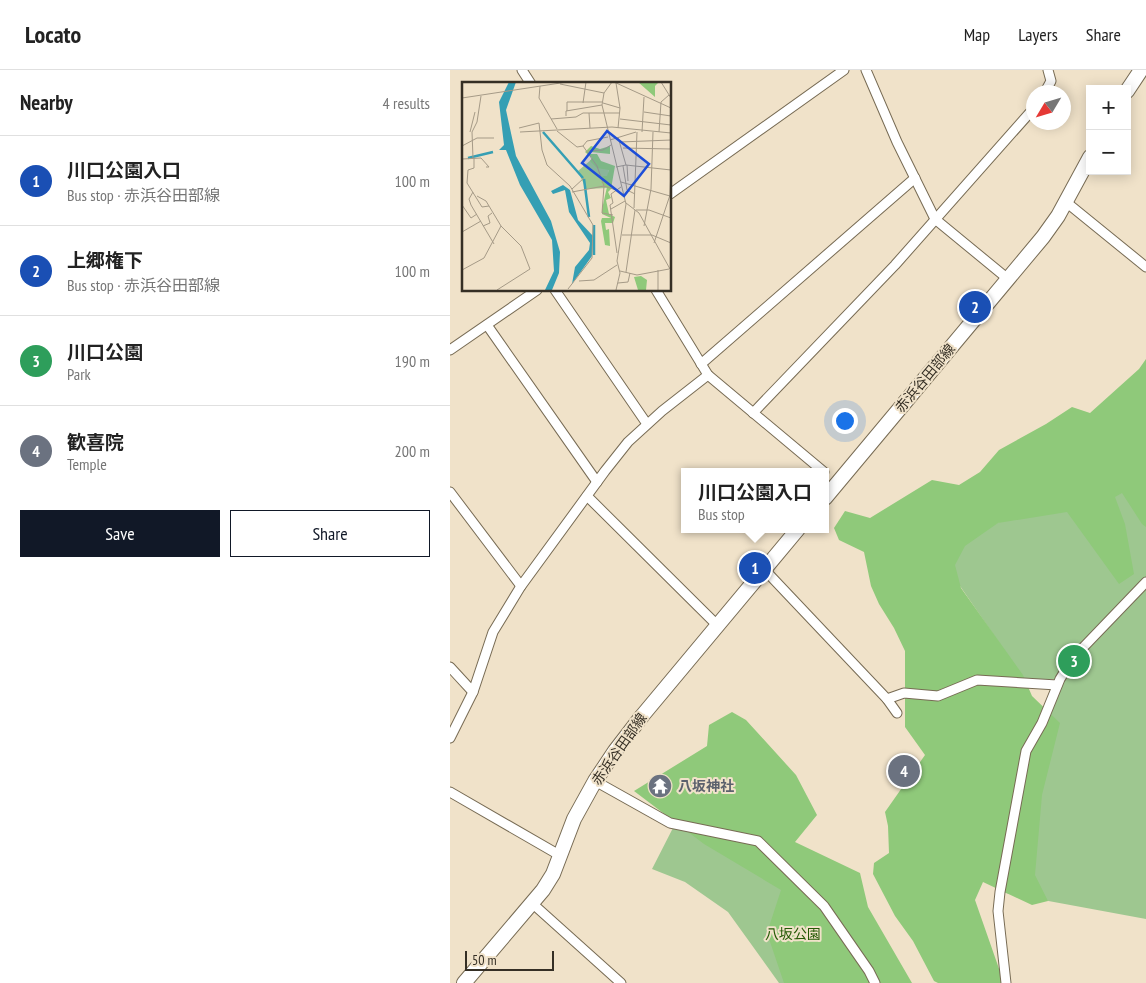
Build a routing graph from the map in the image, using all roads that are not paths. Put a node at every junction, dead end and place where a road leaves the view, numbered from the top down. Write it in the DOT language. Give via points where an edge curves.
graph roads {
  1 [pos="522,70"];
  2 [pos="844,70"];
  3 [pos="866,70"];
  4 [pos="1048,70"];
  5 [pos="1141,70"];
  6 [pos="529,82"];
  7 [pos="1048,85"];
  8 [pos="1131,85"];
  9 [pos="1026,117"];
  10 [pos="1086,164"];
  11 [pos="915,178"];
  12 [pos="671,193"];
  13 [pos="1066,202"];
  14 [pos="935,219"];
  15 [pos="1146,267"];
  16 [pos="1008,279"];
  17 [pos="535,291"];
  18 [pos="556,291"];
  19 [pos="657,291"];
  20 [pos="488,325"];
  21 [pos="450,350"];
  22 [pos="701,364"];
  23 [pos="708,375"];
  24 [pos="753,413"];
  25 [pos="647,424"];
  26 [pos="820,468"];
  27 [pos="829,475"];
  28 [pos="597,482"];
  29 [pos="838,483"];
  30 [pos="450,492"];
  31 [pos="829,493"];
  32 [pos="587,496"];
  33 [pos="795,533"];
  34 [pos="764,569"];
  35 [pos="1146,582"];
  36 [pos="522,586"];
  37 [pos="717,625"];
  38 [pos="450,667"];
  39 [pos="1057,686"];
  40 [pos="473,692"];
  41 [pos="888,699"];
  42 [pos="897,713"];
  43 [pos="450,738"];
  44 [pos="595,782"];
  45 [pos="450,792"];
  46 [pos="560,856"];
  47 [pos="533,904"];
  48 [pos="464,983"];
  49 [pos="621,983"];
  50 [pos="875,983"];
  51 [pos="1006,983"];
  1 -- 6 [label="street"];
  2 -- 12 [label="street"];
  3 -- 11 [label="street"];
  4 -- 7 [label="street" via="1051,81"];
  5 -- 8 [label="main road"];
  9 -- 14 [label="street"];
  10 -- 13 [label="main road, 赤浜谷田部線"];
  11 -- 14 [label="street"];
  11 -- 22 [label="street"];
  13 -- 15 [label="street"];
  13 -- 16 [label="main road, 赤浜谷田部線" via="1043,237"];
  14 -- 16 [label="street"];
  14 -- 24 [label="street"];
  16 -- 29 [label="main road, 赤浜谷田部線"];
  17 -- 20 [label="street"];
  18 -- 25 [label="street"];
  19 -- 22 [label="street"];
  20 -- 21 [label="street"];
  20 -- 28 [label="street"];
  22 -- 23 [label="street"];
  23 -- 24 [label="street"];
  23 -- 25 [label="street"];
  24 -- 26 [label="street"];
  25 -- 28 [label="street" via="628,442"];
  27 -- 29 [label="street"];
  28 -- 32 [label="street"];
  29 -- 31 [label="main road, 赤浜谷田部線"];
  30 -- 36 [label="street"];
  32 -- 36 [label="street"];
  32 -- 37 [label="street"];
  33 -- 34 [label="main road, 赤浜谷田部線"];
  34 -- 37 [label="main road, 赤浜谷田部線"];
  34 -- 41 [label="street"];
  35 -- 39 [label="street" via="1073,658"];
  36 -- 40 [label="street" via="493,632"];
  37 -- 44 [label="main road, 赤浜谷田部線" via="642,716"];
  38 -- 40 [label="street"];
  39 -- 41 [label="street" via="977,680 938,696 904,692"];
  39 -- 51 [label="street" via="1026,751 1000,892 998,911"];
  40 -- 43 [label="street"];
  41 -- 42 [label="street"];
  44 -- 46 [label="main road, 赤浜谷田部線" via="574,819"];
  44 -- 50 [label="street" via="670,823 758,841 824,906"];
  45 -- 46 [label="street"];
  46 -- 47 [label="main road, 赤浜谷田部線" via="553,874"];
  47 -- 48 [label="main road, 赤浜谷田部線"];
  47 -- 49 [label="street"];
}
